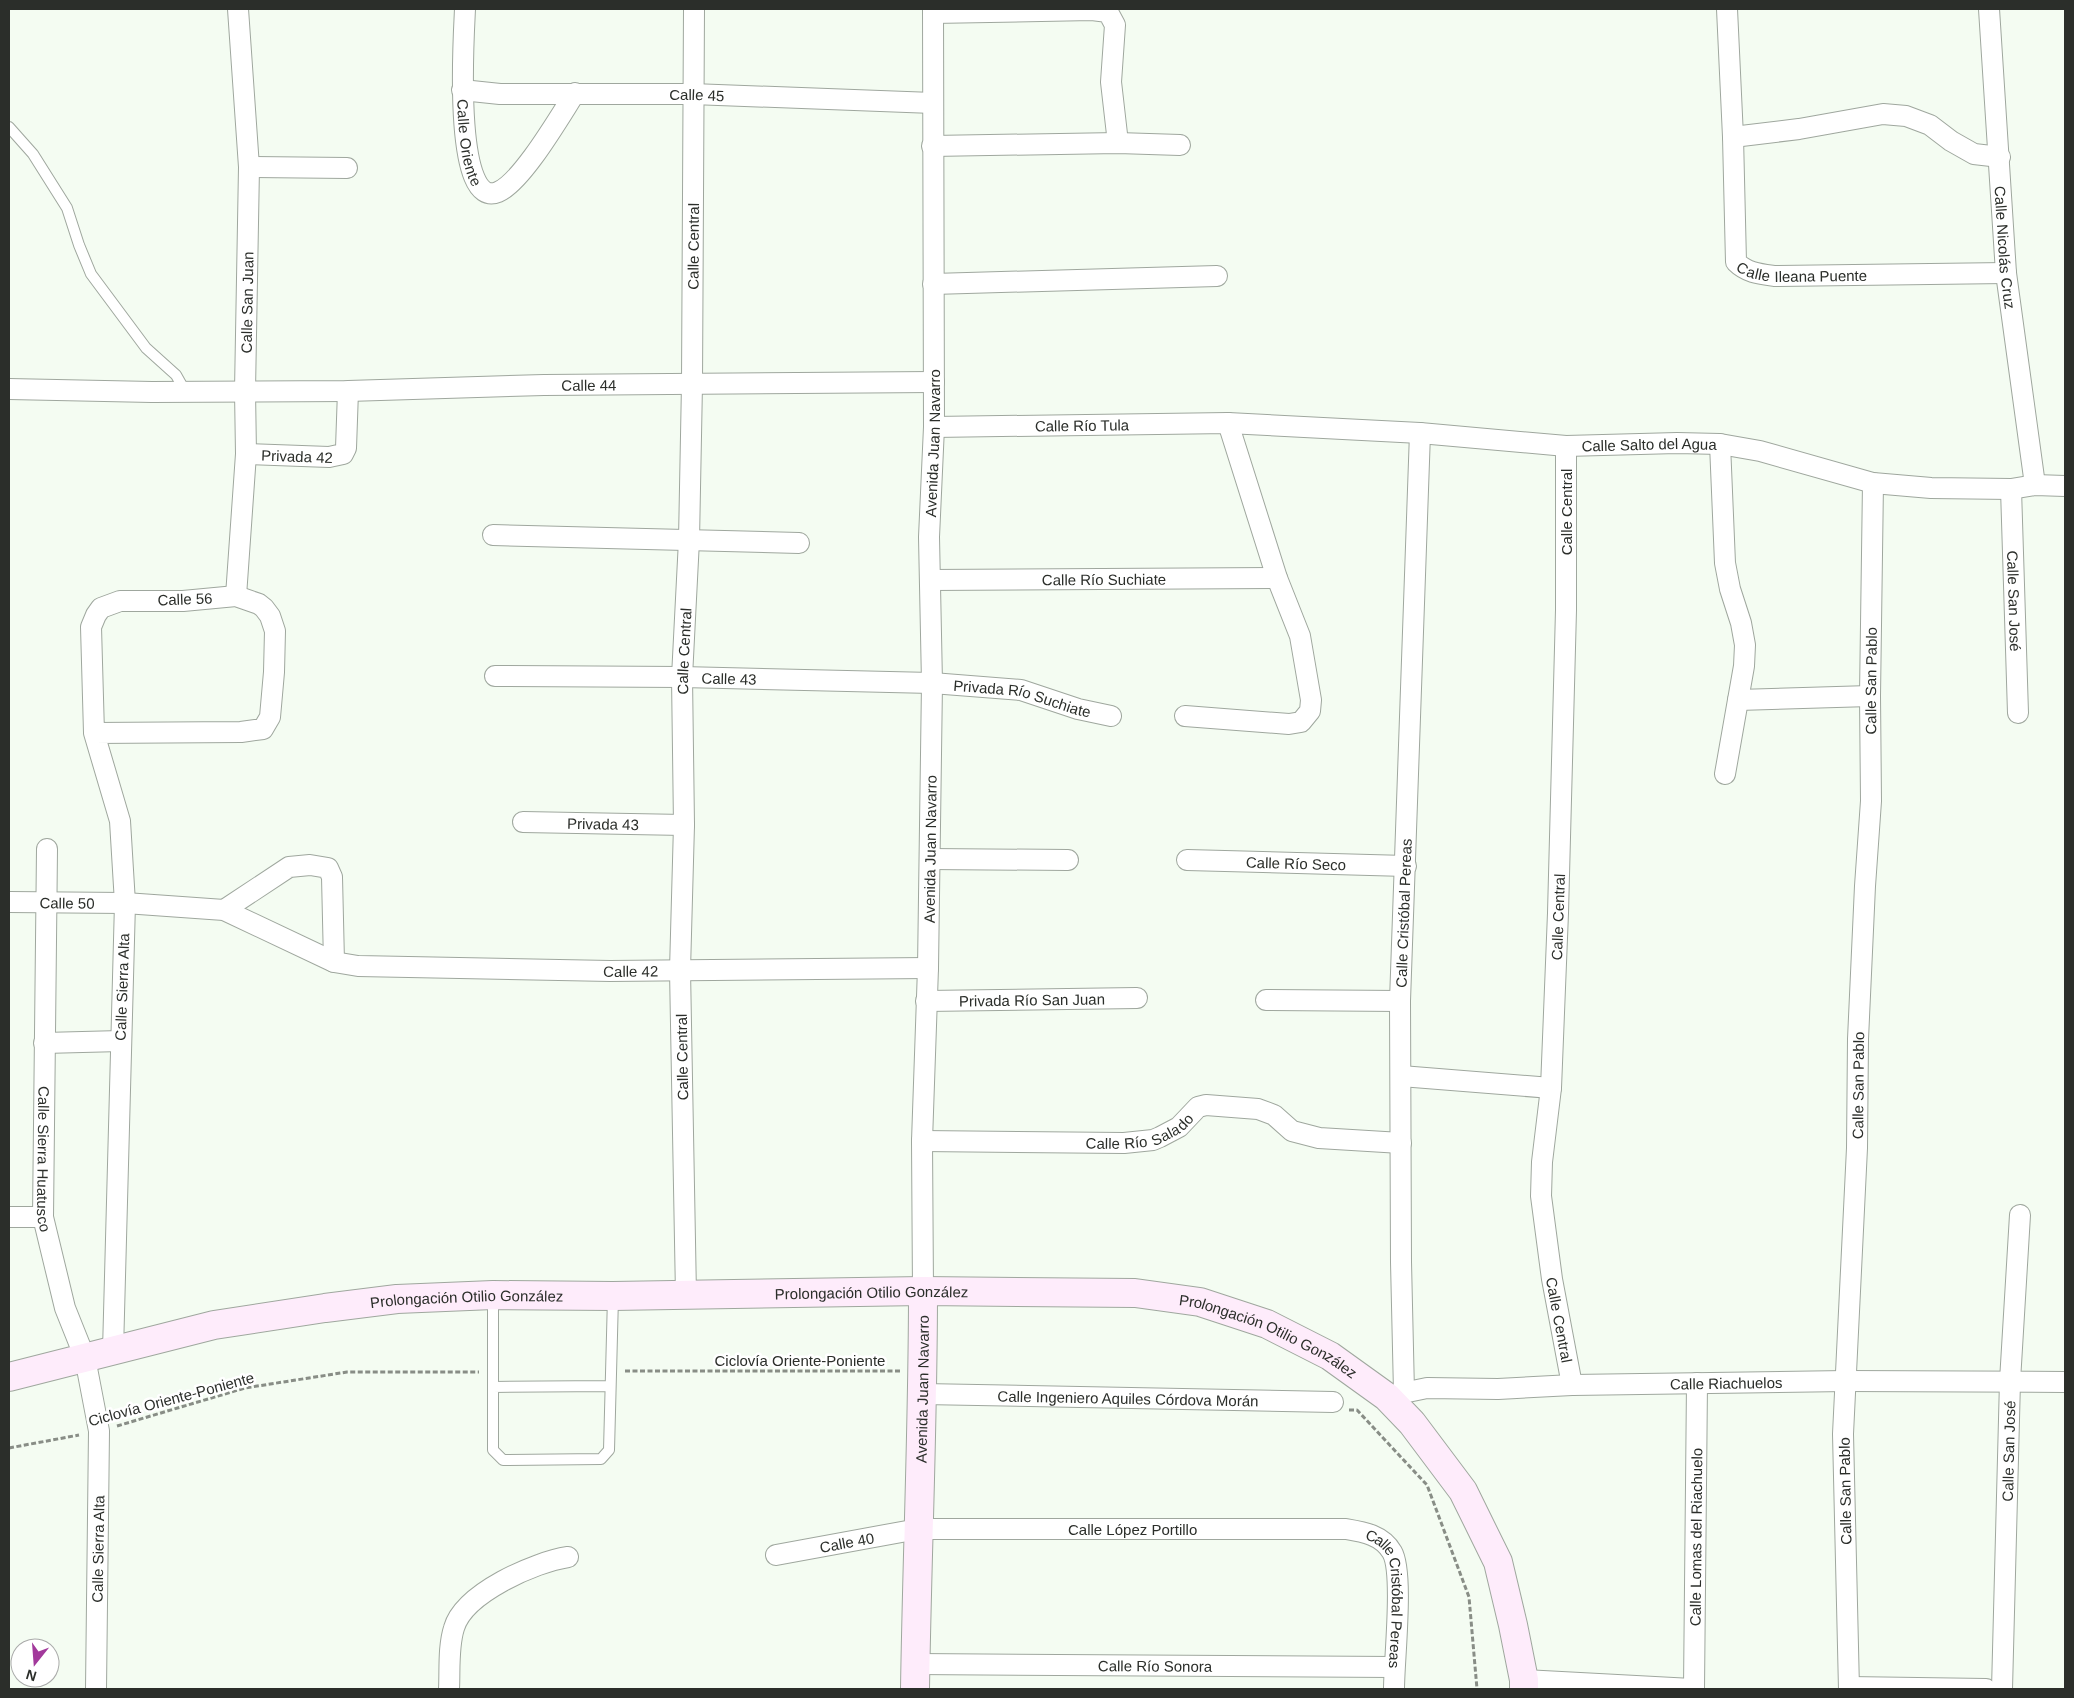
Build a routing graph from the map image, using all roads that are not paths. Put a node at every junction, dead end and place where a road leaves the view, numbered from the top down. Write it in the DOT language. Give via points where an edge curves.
graph roads {
  1 [pos="238,9"];
  2 [pos="465,9"];
  3 [pos="694,9"];
  4 [pos="1727,9"];
  5 [pos="1989,9"];
  6 [pos="933,11"];
  7 [pos="462,90"];
  8 [pos="575,93"];
  9 [pos="692,94"];
  10 [pos="933,103"];
  11 [pos="9,127"];
  12 [pos="1733,137"];
  13 [pos="1118,143"];
  14 [pos="1180,145"];
  15 [pos="932,146"];
  16 [pos="2000,157"];
  17 [pos="249,168"];
  18 [pos="347,168"];
  19 [pos="2006,273"];
  20 [pos="1217,276"];
  21 [pos="933,284"];
  22 [pos="934,382"];
  23 [pos="692,384"];
  24 [pos="9,389"];
  25 [pos="185,391"];
  26 [pos="245,391"];
  27 [pos="348,391"];
  28 [pos="1228,424"];
  29 [pos="934,427"];
  30 [pos="1420,434"];
  31 [pos="1720,444"];
  32 [pos="1566,446"];
  33 [pos="246,454"];
  34 [pos="1873,483"];
  35 [pos="2035,484"];
  36 [pos="2065,486"];
  37 [pos="2011,488"];
  38 [pos="493,535"];
  39 [pos="689,540"];
  40 [pos="799,543"];
  41 [pos="1277,578"];
  42 [pos="930,580"];
  43 [pos="236,596"];
  44 [pos="91,627"];
  45 [pos="495,676"];
  46 [pos="682,677"];
  47 [pos="932,683"];
  48 [pos="1870,696"];
  49 [pos="1738,700"];
  50 [pos="2018,714"];
  51 [pos="1111,716"];
  52 [pos="1185,716"];
  53 [pos="94,733"];
  54 [pos="1725,774"];
  55 [pos="523,822"];
  56 [pos="684,824"];
  57 [pos="47,849"];
  58 [pos="930,859"];
  59 [pos="1068,860"];
  60 [pos="1187,860"];
  61 [pos="1406,866"];
  62 [pos="9,902"];
  63 [pos="46,902"];
  64 [pos="125,903"];
  65 [pos="224,910"];
  66 [pos="334,962"];
  67 [pos="928,968"];
  68 [pos="680,970"];
  69 [pos="1137,998"];
  70 [pos="1266,1000"];
  71 [pos="1400,1000"];
  72 [pos="926,1001"];
  73 [pos="121,1041"];
  74 [pos="44,1043"];
  75 [pos="1401,1076"];
  76 [pos="1551,1088"];
  77 [pos="922,1142"];
  78 [pos="1401,1143"];
  79 [pos="2020,1215"];
  80 [pos="9,1217"];
  81 [pos="43,1217"];
  82 [pos="923,1290"];
  83 [pos="493,1295"];
  84 [pos="686,1295"];
  85 [pos="613,1296"];
  86 [pos="113,1351"];
  87 [pos="85,1358"];
  88 [pos="9,1377"];
  89 [pos="1846,1381"];
  90 [pos="2010,1381"];
  91 [pos="2065,1382"];
  92 [pos="1697,1383"];
  93 [pos="1572,1385"];
  94 [pos="493,1386"];
  95 [pos="610,1386"];
  96 [pos="923,1394"];
  97 [pos="1396,1395"];
  98 [pos="1340,1406"];
  99 [pos="95,1408"];
  100 [pos="918,1529"];
  101 [pos="1346,1529"];
  102 [pos="776,1554"];
  103 [pos="568,1557"];
  104 [pos="1394,1667"];
  105 [pos="916,1676"];
  106 [pos="1524,1684"];
  107 [pos="1849,1688"];
  108 [pos="96,1689"];
  109 [pos="449,1689"];
  110 [pos="1394,1689"];
  111 [pos="1693,1689"];
  112 [pos="1986,1689"];
  113 [pos="2002,1689"];
  1 -- 17 [label="street, Calle San Juan"];
  2 -- 7 [label="street, Calle Oriente"];
  3 -- 9 [label="street, Calle Central"];
  4 -- 12 [label="street, Calle Ileana Puente"];
  5 -- 16 [label="street, Calle Nicolás Cruz"];
  6 -- 10 [label="street, Avenida Juan Navarro"];
  6 -- 13 [label="street" via="1108,12 1115,26 1111,82"];
  7 -- 8 [label="street, Calle 45" via="500,94"];
  7 -- 8 [label="street, Calle Oriente" via="465,133 473,173 479,187 491,193 499,191 519,174 550,134"];
  8 -- 9 [label="street, Calle 45"];
  9 -- 10 [label="street, Calle 45"];
  9 -- 23 [label="street, Calle Central"];
  10 -- 15 [label="street, Avenida Juan Navarro"];
  11 -- 25 [label="lane" via="33,154 67,208 91,274 146,348 176,375"];
  12 -- 16 [label="street" via="1883,114 1906,116 1930,125 1974,154"];
  12 -- 19 [label="street, Calle Ileana Puente" via="1736,262 1746,270 1794,276"];
  13 -- 14 [label="street"];
  13 -- 15 [label="street"];
  15 -- 21 [label="street, Avenida Juan Navarro"];
  16 -- 19 [label="street, Calle Nicolás Cruz"];
  17 -- 18 [label="street"];
  17 -- 26 [label="street, Calle San Juan"];
  19 -- 35 [label="street, Calle Nicolás Cruz"];
  20 -- 21 [label="street"];
  21 -- 22 [label="street, Avenida Juan Navarro"];
  22 -- 23 [label="street, Calle 44"];
  22 -- 29 [label="street, Avenida Juan Navarro"];
  23 -- 27 [label="street, Calle 44"];
  23 -- 39 [label="street, Calle Central"];
  24 -- 25 [label="street, Calle 44"];
  25 -- 26 [label="street, Calle 44"];
  26 -- 27 [label="street, Calle 44"];
  26 -- 33 [label="street, Calle San Juan"];
  27 -- 33 [label="street, Privada 42" via="346,448 343,454"];
  28 -- 29 [label="street, Calle Río Tula"];
  28 -- 30 [label="street, Calle Salto del Agua"];
  28 -- 41 [label="street"];
  29 -- 42 [label="street, Avenida Juan Navarro"];
  30 -- 32 [label="street, Calle Salto del Agua"];
  30 -- 61 [label="street, Calle Cristóbal Pereas"];
  31 -- 32 [label="street, Calle Salto del Agua"];
  31 -- 34 [label="street, Calle Salto del Agua" via="1760,451"];
  31 -- 49 [label="street" via="1725,563 1745,645"];
  32 -- 76 [label="street, Calle Central" via="1566,610"];
  33 -- 43 [label="street, Calle San Juan"];
  34 -- 37 [label="street, Calle Salto del Agua" via="1931,488"];
  34 -- 48 [label="street, Calle San Pablo"];
  35 -- 36 [label="street, Calle Salto del Agua"];
  35 -- 37 [label="street, Calle Salto del Agua"];
  37 -- 50 [label="street, Calle San José"];
  38 -- 39 [label="street"];
  39 -- 40 [label="street"];
  39 -- 46 [label="street, Calle Central"];
  41 -- 42 [label="street, Calle Río Suchiate"];
  41 -- 52 [label="street" via="1300,636 1311,700 1307,716 1301,722 1289,724"];
  42 -- 47 [label="street, Avenida Juan Navarro"];
  43 -- 44 [label="street, Calle 56" via="184,601 120,601 102,608"];
  43 -- 53 [label="street, Calle 56" via="264,608 274,631 270,717 263,729"];
  44 -- 53 [label="street, Calle Sierra Alta"];
  45 -- 46 [label="street, Calle 43"];
  46 -- 47 [label="street, Calle 43"];
  46 -- 56 [label="street, Calle Central"];
  47 -- 51 [label="street, Privada Río Suchiate" via="1021,690"];
  47 -- 58 [label="street, Avenida Juan Navarro"];
  48 -- 49 [label="street"];
  48 -- 89 [label="street, Calle San Pablo" via="1871,801 1864,896"];
  49 -- 54 [label="street"];
  53 -- 64 [label="street, Calle Sierra Alta" via="120,821"];
  55 -- 56 [label="street, Privada 43"];
  56 -- 68 [label="street, Calle Central"];
  57 -- 63 [label="street, Calle Sierra Huatusco"];
  58 -- 59 [label="street"];
  58 -- 67 [label="street, Avenida Juan Navarro"];
  60 -- 61 [label="street, Calle Río Seco"];
  61 -- 71 [label="street, Calle Cristóbal Pereas"];
  62 -- 63 [label="street, Calle 50"];
  63 -- 64 [label="street, Calle 50"];
  63 -- 74 [label="street, Calle Sierra Huatusco"];
  64 -- 65 [label="street, Calle 50"];
  64 -- 73 [label="street, Calle Sierra Alta"];
  65 -- 66 [label="street, Calle 42"];
  65 -- 66 [label="street" via="289,868 328,868 332,877"];
  66 -- 68 [label="street, Calle 42" via="384,967"];
  67 -- 68 [label="street, Calle 42"];
  67 -- 72 [label="street, Avenida Juan Navarro"];
  68 -- 84 [label="street, Calle Central"];
  69 -- 72 [label="street, Privada Río San Juan"];
  70 -- 71 [label="street"];
  71 -- 75 [label="street, Calle Cristóbal Pereas"];
  72 -- 77 [label="street, Avenida Juan Navarro"];
  73 -- 74 [label="street"];
  73 -- 86 [label="street, Calle Sierra Alta"];
  74 -- 81 [label="street, Calle Sierra Huatusco"];
  75 -- 76 [label="street"];
  75 -- 78 [label="street, Calle Cristóbal Pereas"];
  76 -- 93 [label="street, Calle Central" via="1542,1162 1542,1196 1552,1280"];
  77 -- 78 [label="street, Calle Río Salado" via="1124,1143 1153,1140 1179,1127 1198,1107 1206,1105 1258,1109 1274,1115 1292,1131 1319,1138"];
  77 -- 82 [label="street, Avenida Juan Navarro"];
  78 -- 97 [label="street, Calle Cristóbal Pereas"];
  79 -- 90 [label="street, Calle San José"];
  80 -- 81 [label="street"];
  81 -- 87 [label="street, Calle Sierra Huatusco" via="65,1308"];
  82 -- 84 [label="main road, Prolongación Otilio González"];
  82 -- 96 [label="main road, Avenida Juan Navarro"];
  82 -- 97 [label="main road, Prolongación Otilio González" via="1135,1293 1200,1302 1267,1324"];
  83 -- 85 [label="main road, Prolongación Otilio González"];
  83 -- 86 [label="main road, Prolongación Otilio González" via="397,1299 326,1308 214,1325"];
  83 -- 94 [label="lane"];
  84 -- 85 [label="main road, Prolongación Otilio González"];
  85 -- 95 [label="lane"];
  86 -- 87 [label="main road, Prolongación Otilio González"];
  87 -- 88 [label="main road, Prolongación Otilio González"];
  87 -- 99 [label="street, Calle Sierra Huatusco"];
  89 -- 90 [label="street, Calle Riachuelos"];
  89 -- 92 [label="street, Calle Riachuelos"];
  89 -- 107 [label="street, Calle San Pablo" via="1843,1434"];
  90 -- 91 [label="street, Calle Riachuelos"];
  90 -- 113 [label="street, Calle San José"];
  92 -- 93 [label="street, Calle Riachuelos"];
  92 -- 111 [label="street, Calle Lomas del Riachuelo"];
  93 -- 97 [label="street, Calle Riachuelos" via="1427,1388"];
  94 -- 95 [label="lane"];
  94 -- 95 [label="lane" via="493,1450 503,1460 522,1460 601,1459 609,1450"];
  96 -- 98 [label="street, Calle Ingeniero Aquiles Córdova Morán"];
  96 -- 100 [label="main road, Avenida Juan Navarro"];
  97 -- 106 [label="main road, Prolongación Otilio González" via="1412,1423 1463,1491 1483,1528 1498,1562"];
  99 -- 108 [label="street, Calle Sierra Alta" via="99,1431"];
  100 -- 101 [label="street, Calle López Portillo"];
  100 -- 102 [label="street, Calle 40"];
  100 -- 105 [label="main road, Avenida Juan Navarro"];
  101 -- 104 [label="street, Calle Cristóbal Pereas" via="1380,1539 1395,1558"];
  103 -- 109 [label="street" via="548,1560 522,1570 463,1611 452,1638"];
  104 -- 105 [label="street, Calle Río Sonora"];
  104 -- 110 [label="street, Calle Cristóbal Pereas"];
  106 -- 111 [label="street"];
  107 -- 112 [label="street"];
}
